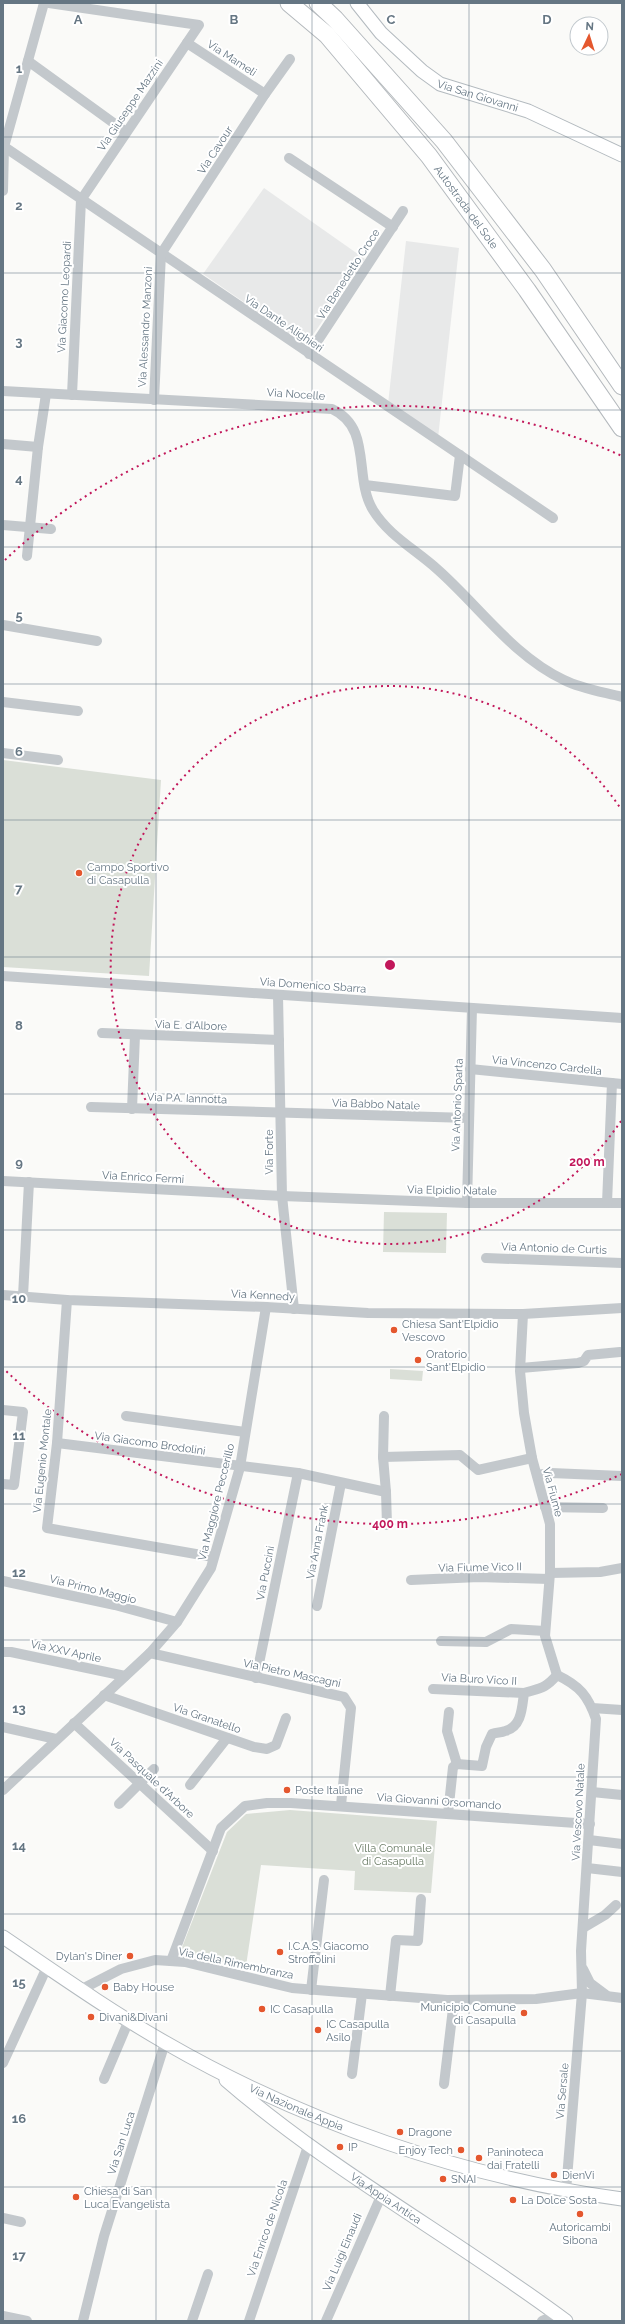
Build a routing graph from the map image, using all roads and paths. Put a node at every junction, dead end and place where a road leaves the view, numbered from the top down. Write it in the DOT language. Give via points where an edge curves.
graph roads {
  1 [pos="44,3"];
  2 [pos="49,3"];
  3 [pos="289,3"];
  4 [pos="318,3"];
  5 [pos="358,3"];
  6 [pos="186,43"];
  7 [pos="290,59"];
  8 [pos="28,61"];
  9 [pos="265,94"];
  10 [pos="126,132"];
  11 [pos="4,146"];
  12 [pos="622,155"];
  13 [pos="289,158"];
  14 [pos="3,191"];
  15 [pos="81,200"];
  16 [pos="404,211"];
  17 [pos="392,227"];
  18 [pos="161,254"];
  19 [pos="309,354"];
  20 [pos="622,386"];
  21 [pos="3,391"];
  22 [pos="46,394"];
  23 [pos="72,395"];
  24 [pos="154,400"];
  25 [pos="622,428"];
  26 [pos="3,444"];
  27 [pos="38,447"];
  28 [pos="460,455"];
  29 [pos="364,485"];
  30 [pos="553,518"];
  31 [pos="3,525"];
  32 [pos="29,527"];
  33 [pos="51,529"];
  34 [pos="27,556"];
  35 [pos="3,625"];
  36 [pos="97,641"];
  37 [pos="622,697"];
  38 [pos="3,702"];
  39 [pos="78,711"];
  40 [pos="3,753"];
  41 [pos="58,760"];
  42 [pos="3,976"];
  43 [pos="278,995"];
  44 [pos="472,1008"];
  45 [pos="622,1018"];
  46 [pos="102,1033"];
  47 [pos="135,1035"];
  48 [pos="279,1040"];
  49 [pos="470,1069"];
  50 [pos="617,1084"];
  51 [pos="91,1108"];
  52 [pos="132,1109"];
  53 [pos="281,1113"];
  54 [pos="469,1118"];
  55 [pos="3,1181"];
  56 [pos="29,1182"];
  57 [pos="282,1196"];
  58 [pos="467,1203"];
  59 [pos="607,1203"];
  60 [pos="622,1203"];
  61 [pos="486,1258"];
  62 [pos="622,1263"];
  63 [pos="3,1295"];
  64 [pos="22,1296"];
  65 [pos="67,1300"];
  66 [pos="266,1307"];
  67 [pos="622,1308"];
  68 [pos="294,1309"];
  69 [pos="523,1314"];
  70 [pos="620,1352"];
  71 [pos="521,1368"];
  72 [pos="3,1410"];
  73 [pos="126,1416"];
  74 [pos="384,1416"];
  75 [pos="245,1432"];
  76 [pos="57,1442"];
  77 [pos="383,1457"];
  78 [pos="532,1458"];
  79 [pos="240,1467"];
  80 [pos="298,1473"];
  81 [pos="537,1476"];
  82 [pos="622,1476"];
  83 [pos="340,1483"];
  84 [pos="3,1484"];
  85 [pos="386,1492"];
  86 [pos="545,1508"];
  87 [pos="603,1508"];
  88 [pos="387,1525"];
  89 [pos="213,1557"];
  90 [pos="622,1568"];
  91 [pos="550,1576"];
  92 [pos="411,1580"];
  93 [pos="3,1581"];
  94 [pos="317,1606"];
  95 [pos="177,1622"];
  96 [pos="546,1631"];
  97 [pos="441,1642"];
  98 [pos="3,1652"];
  99 [pos="150,1653"];
  100 [pos="557,1675"];
  101 [pos="125,1676"];
  102 [pos="256,1678"];
  103 [pos="433,1689"];
  104 [pos="524,1693"];
  105 [pos="104,1695"];
  106 [pos="592,1708"];
  107 [pos="622,1710"];
  108 [pos="448,1712"];
  109 [pos="286,1718"];
  110 [pos="74,1723"];
  111 [pos="3,1727"];
  112 [pos="227,1738"];
  113 [pos="56,1739"];
  114 [pos="457,1764"];
  115 [pos="154,1769"];
  116 [pos="140,1782"];
  117 [pos="190,1785"];
  118 [pos="3,1790"];
  119 [pos="592,1792"];
  120 [pos="622,1795"];
  121 [pos="119,1804"];
  122 [pos="340,1805"];
  123 [pos="448,1814"];
  124 [pos="590,1824"];
  125 [pos="589,1840"];
  126 [pos="622,1844"];
  127 [pos="213,1851"];
  128 [pos="587,1868"];
  129 [pos="622,1872"];
  130 [pos="324,1880"];
  131 [pos="421,1899"];
  132 [pos="616,1905"];
  133 [pos="583,1928"];
  134 [pos="3,1937"];
  135 [pos="171,1961"];
  136 [pos="47,1967"];
  137 [pos="581,1967"];
  138 [pos="82,1989"];
  139 [pos="311,1990"];
  140 [pos="582,1993"];
  141 [pos="362,1994"];
  142 [pos="390,1996"];
  143 [pos="608,1996"];
  144 [pos="622,1998"];
  145 [pos="454,2000"];
  146 [pos="580,2015"];
  147 [pos="129,2020"];
  148 [pos="166,2043"];
  149 [pos="3,2063"];
  150 [pos="212,2068"];
  151 [pos="352,2074"];
  152 [pos="104,2079"];
  153 [pos="444,2084"];
  154 [pos="308,2143"];
  155 [pos="566,2191"];
  156 [pos="382,2194"];
  157 [pos="622,2199"];
  158 [pos="3,2218"];
  159 [pos="21,2222"];
  160 [pos="208,2274"];
  161 [pos="3,2316"];
  162 [pos="561,2318"];
  163 [pos="27,2321"];
  164 [pos="83,2321"];
  165 [pos="192,2321"];
  166 [pos="249,2321"];
  167 [pos="326,2321"];
  168 [pos="542,2321"];
  1 -- 8 [label="street"];
  2 -- 6 [label="street, Via Giuseppe Mazzini" via="199,25"];
  3 -- 25 [label="highway, Autostrada del Sole" via="327,35 429,156 527,290"];
  4 -- 20 [label="highway, Autostrada del Sole" via="335,18 444,141 543,270"];
  5 -- 12 [label="street, Via San Giovanni" via="381,33 440,84 528,110"];
  6 -- 9 [label="street, Via Mameli"];
  6 -- 10 [label="street, Via Giuseppe Mazzini"];
  7 -- 9 [label="street, Via Cavour"];
  8 -- 10 [label="street"];
  8 -- 11 [label="street"];
  9 -- 18 [label="street, Via Cavour"];
  10 -- 15 [label="street, Via Giuseppe Mazzini"];
  11 -- 14 [label="street"];
  11 -- 15 [label="street, Via Dante Alighieri"];
  13 -- 17 [label="street, Via Benedetto Croce"];
  15 -- 18 [label="street, Via Dante Alighieri"];
  15 -- 23 [label="street, Via Giacomo Leopardi"];
  16 -- 17 [label="street, Via Benedetto Croce"];
  17 -- 19 [label="street, Via Benedetto Croce"];
  18 -- 19 [label="street, Via Dante Alighieri"];
  18 -- 24 [label="street, Via Alessandro Manzoni"];
  19 -- 28 [label="street, Via Dante Alighieri"];
  21 -- 22 [label="street, Via Nocelle"];
  22 -- 23 [label="street, Via Nocelle"];
  22 -- 27 [label="street"];
  23 -- 24 [label="street, Via Nocelle"];
  24 -- 29 [label="street, Via Nocelle" via="234,402 332,409 344,414 355,430"];
  26 -- 27 [label="street"];
  27 -- 32 [label="street"];
  28 -- 29 [label="street" via="455,496"];
  28 -- 30 [label="street, Via Dante Alighieri"];
  29 -- 37 [label="street, Via Nocelle" via="368,500 380,520 432,564 507,640 546,670 582,687"];
  31 -- 32 [label="street"];
  32 -- 33 [label="street"];
  32 -- 34 [label="street"];
  35 -- 36 [label="street"];
  38 -- 39 [label="street"];
  40 -- 41 [label="street"];
  42 -- 43 [label="street, Via Domenico Sbarra"];
  43 -- 44 [label="street, Via Domenico Sbarra"];
  43 -- 48 [label="street, Via Forte"];
  44 -- 45 [label="street, Via Domenico Sbarra"];
  44 -- 49 [label="street, Via Antonio Sparta"];
  46 -- 47 [label="street, Via E. d'Albore"];
  47 -- 48 [label="street, Via E. d'Albore"];
  47 -- 52 [label="street"];
  48 -- 53 [label="street, Via Forte"];
  49 -- 50 [label="street, Via Vincenzo Cardella"];
  49 -- 54 [label="street, Via Antonio Sparta"];
  50 -- 59 [label="street"];
  51 -- 52 [label="street, Via P.A. Iannotta"];
  52 -- 53 [label="street, Via P.A. Iannotta"];
  53 -- 54 [label="street, Via Babbo Natale"];
  53 -- 57 [label="street, Via Forte"];
  54 -- 58 [label="street, Via Antonio Sparta"];
  55 -- 56 [label="street, Via Enrico Fermi"];
  56 -- 57 [label="street, Via Enrico Fermi"];
  56 -- 64 [label="street"];
  57 -- 58 [label="street, Via Elpidio Natale"];
  57 -- 68 [label="street, Via Forte"];
  58 -- 59 [label="street, Via Elpidio Natale"];
  59 -- 60 [label="street, Via Elpidio Natale"];
  61 -- 62 [label="street, Via Antonio de Curtis"];
  63 -- 64 [label="street, Via Kennedy"];
  64 -- 65 [label="street, Via Kennedy"];
  65 -- 66 [label="street, Via Kennedy"];
  65 -- 76 [label="street, Via Eugenio Montale"];
  66 -- 68 [label="street, Via Kennedy"];
  66 -- 75 [label="street, Via Maggiore Peccerillo"];
  67 -- 69 [label="street, Via Kennedy"];
  68 -- 69 [label="street, Via Kennedy" via="368,1314"];
  69 -- 71 [label="street, Via Fiume"];
  70 -- 71 [label="street" via="588,1355 584,1361 578,1363"];
  71 -- 78 [label="street, Via Fiume" via="524,1413"];
  72 -- 84 [label="street" via="23,1412 14,1485"];
  73 -- 75 [label="street"];
  74 -- 77 [label="street"];
  75 -- 79 [label="street, Via Maggiore Peccerillo"];
  76 -- 79 [label="street, Via Giacomo Brodolini"];
  76 -- 89 [label="street, Via Eugenio Montale" via="47,1528"];
  77 -- 78 [label="street" via="460,1455 478,1470"];
  77 -- 85 [label="street"];
  78 -- 81 [label="street, Via Fiume"];
  79 -- 80 [label="street"];
  79 -- 89 [label="street, Via Maggiore Peccerillo"];
  80 -- 83 [label="street"];
  80 -- 102 [label="street, Via Puccini"];
  81 -- 82 [label="street" via="551,1473"];
  81 -- 86 [label="street, Via Fiume"];
  83 -- 85 [label="street"];
  83 -- 94 [label="street, Via Anna Frank"];
  85 -- 88 [label="street"];
  86 -- 87 [label="street"];
  86 -- 91 [label="street, Via Fiume" via="550,1524"];
  89 -- 95 [label="street, Via Maggiore Peccerillo" via="211,1568"];
  90 -- 91 [label="street, Via Fiume Vico II"];
  91 -- 92 [label="street, Via Fiume Vico II"];
  91 -- 96 [label="street, Via Fiume"];
  93 -- 95 [label="street, Via Primo Maggio"];
  95 -- 99 [label="street, Via Maggiore Peccerillo"];
  96 -- 97 [label="street" via="511,1629 486,1642"];
  96 -- 100 [label="street, Via Fiume" via="545,1636"];
  98 -- 101 [label="street, Via XXV Aprile"];
  99 -- 101 [label="street, Via Maggiore Peccerillo"];
  99 -- 102 [label="street, Via Pietro Mascagni"];
  100 -- 104 [label="street" via="549,1685"];
  100 -- 106 [label="street, Via Vescovo Natale" via="573,1683 590,1701"];
  101 -- 105 [label="street, Via Maggiore Peccerillo"];
  102 -- 122 [label="street, Via Pietro Mascagni" via="344,1697 349,1702 351,1708"];
  103 -- 104 [label="street, Via Buro Vico II"];
  104 -- 114 [label="street" via="520,1718 505,1731 492,1734 482,1766"];
  105 -- 110 [label="street, Via Maggiore Peccerillo"];
  105 -- 112 [label="street, Via Granatello"];
  106 -- 107 [label="street"];
  106 -- 119 [label="street, Via Vescovo Natale" via="596,1719"];
  108 -- 114 [label="street" via="448,1730"];
  109 -- 112 [label="street, Via Granatello" via="276,1745 267,1749"];
  110 -- 113 [label="street, Via Maggiore Peccerillo"];
  110 -- 116 [label="street, Via Pasquale d'Arbore"];
  111 -- 113 [label="street"];
  112 -- 117 [label="street"];
  113 -- 118 [label="street, Via Maggiore Peccerillo"];
  114 -- 123 [label="street" via="453,1767"];
  115 -- 116 [label="street"];
  116 -- 121 [label="street"];
  116 -- 127 [label="street, Via Pasquale d'Arbore"];
  119 -- 120 [label="street"];
  119 -- 124 [label="street, Via Vescovo Natale"];
  122 -- 123 [label="street, Via Giovanni Orsomando"];
  122 -- 127 [label="street, Via Giovanni Orsomando" via="279,1803 245,1806 221,1828"];
  123 -- 124 [label="street, Via Giovanni Orsomando"];
  124 -- 125 [label="street, Via Vescovo Natale"];
  125 -- 126 [label="street"];
  125 -- 128 [label="street, Via Vescovo Natale"];
  127 -- 135 [label="street, Via Giovanni Orsomando"];
  128 -- 129 [label="street"];
  128 -- 133 [label="street, Via Vescovo Natale"];
  130 -- 139 [label="street"];
  131 -- 142 [label="street" via="418,1941 396,1940"];
  132 -- 133 [label="street" via="605,1916"];
  133 -- 137 [label="street, Via Vescovo Natale"];
  134 -- 136 [label="street, Via Nazionale Appia"];
  135 -- 138 [label="street, Via della Rimembranza" via="155,1960 122,1969"];
  135 -- 139 [label="street, Via della Rimembranza"];
  136 -- 138 [label="street, Via Nazionale Appia"];
  136 -- 149 [label="street"];
  137 -- 140 [label="street, Via Vescovo Natale"];
  137 -- 143 [label="street" via="590,1983"];
  138 -- 147 [label="street, Via Nazionale Appia"];
  139 -- 141 [label="street, Via della Rimembranza"];
  140 -- 143 [label="street, Via della Rimembranza"];
  140 -- 145 [label="street, Via della Rimembranza" via="536,1999"];
  140 -- 146 [label="street, Via Sersale"];
  141 -- 142 [label="street, Via della Rimembranza"];
  141 -- 151 [label="street"];
  142 -- 145 [label="street, Via della Rimembranza"];
  143 -- 144 [label="street, Via della Rimembranza"];
  143 -- 146 [label="street" via="590,2003"];
  145 -- 153 [label="street"];
  146 -- 155 [label="street, Via Sersale"];
  147 -- 148 [label="street, Via Nazionale Appia"];
  147 -- 152 [label="street"];
  148 -- 150 [label="street, Via Nazionale Appia"];
  148 -- 164 [label="street, Via San Luca" via="104,2236"];
  150 -- 154 [label="street, Via Appia Antica" via="256,2106"];
  150 -- 155 [label="street, Via Nazionale Appia" via="262,2093 343,2127 500,2177"];
  154 -- 156 [label="street, Via Appia Antica"];
  154 -- 166 [label="street, Via Enrico de Nicola"];
  155 -- 157 [label="street, Via Nazionale Appia"];
  156 -- 162 [label="street, Via Appia Antica"];
  156 -- 167 [label="street, Via Luigi Einaudi"];
  158 -- 159 [label="street"];
  160 -- 165 [label="street"];
  161 -- 163 [label="street"];
  162 -- 168 [label="street"];
}
